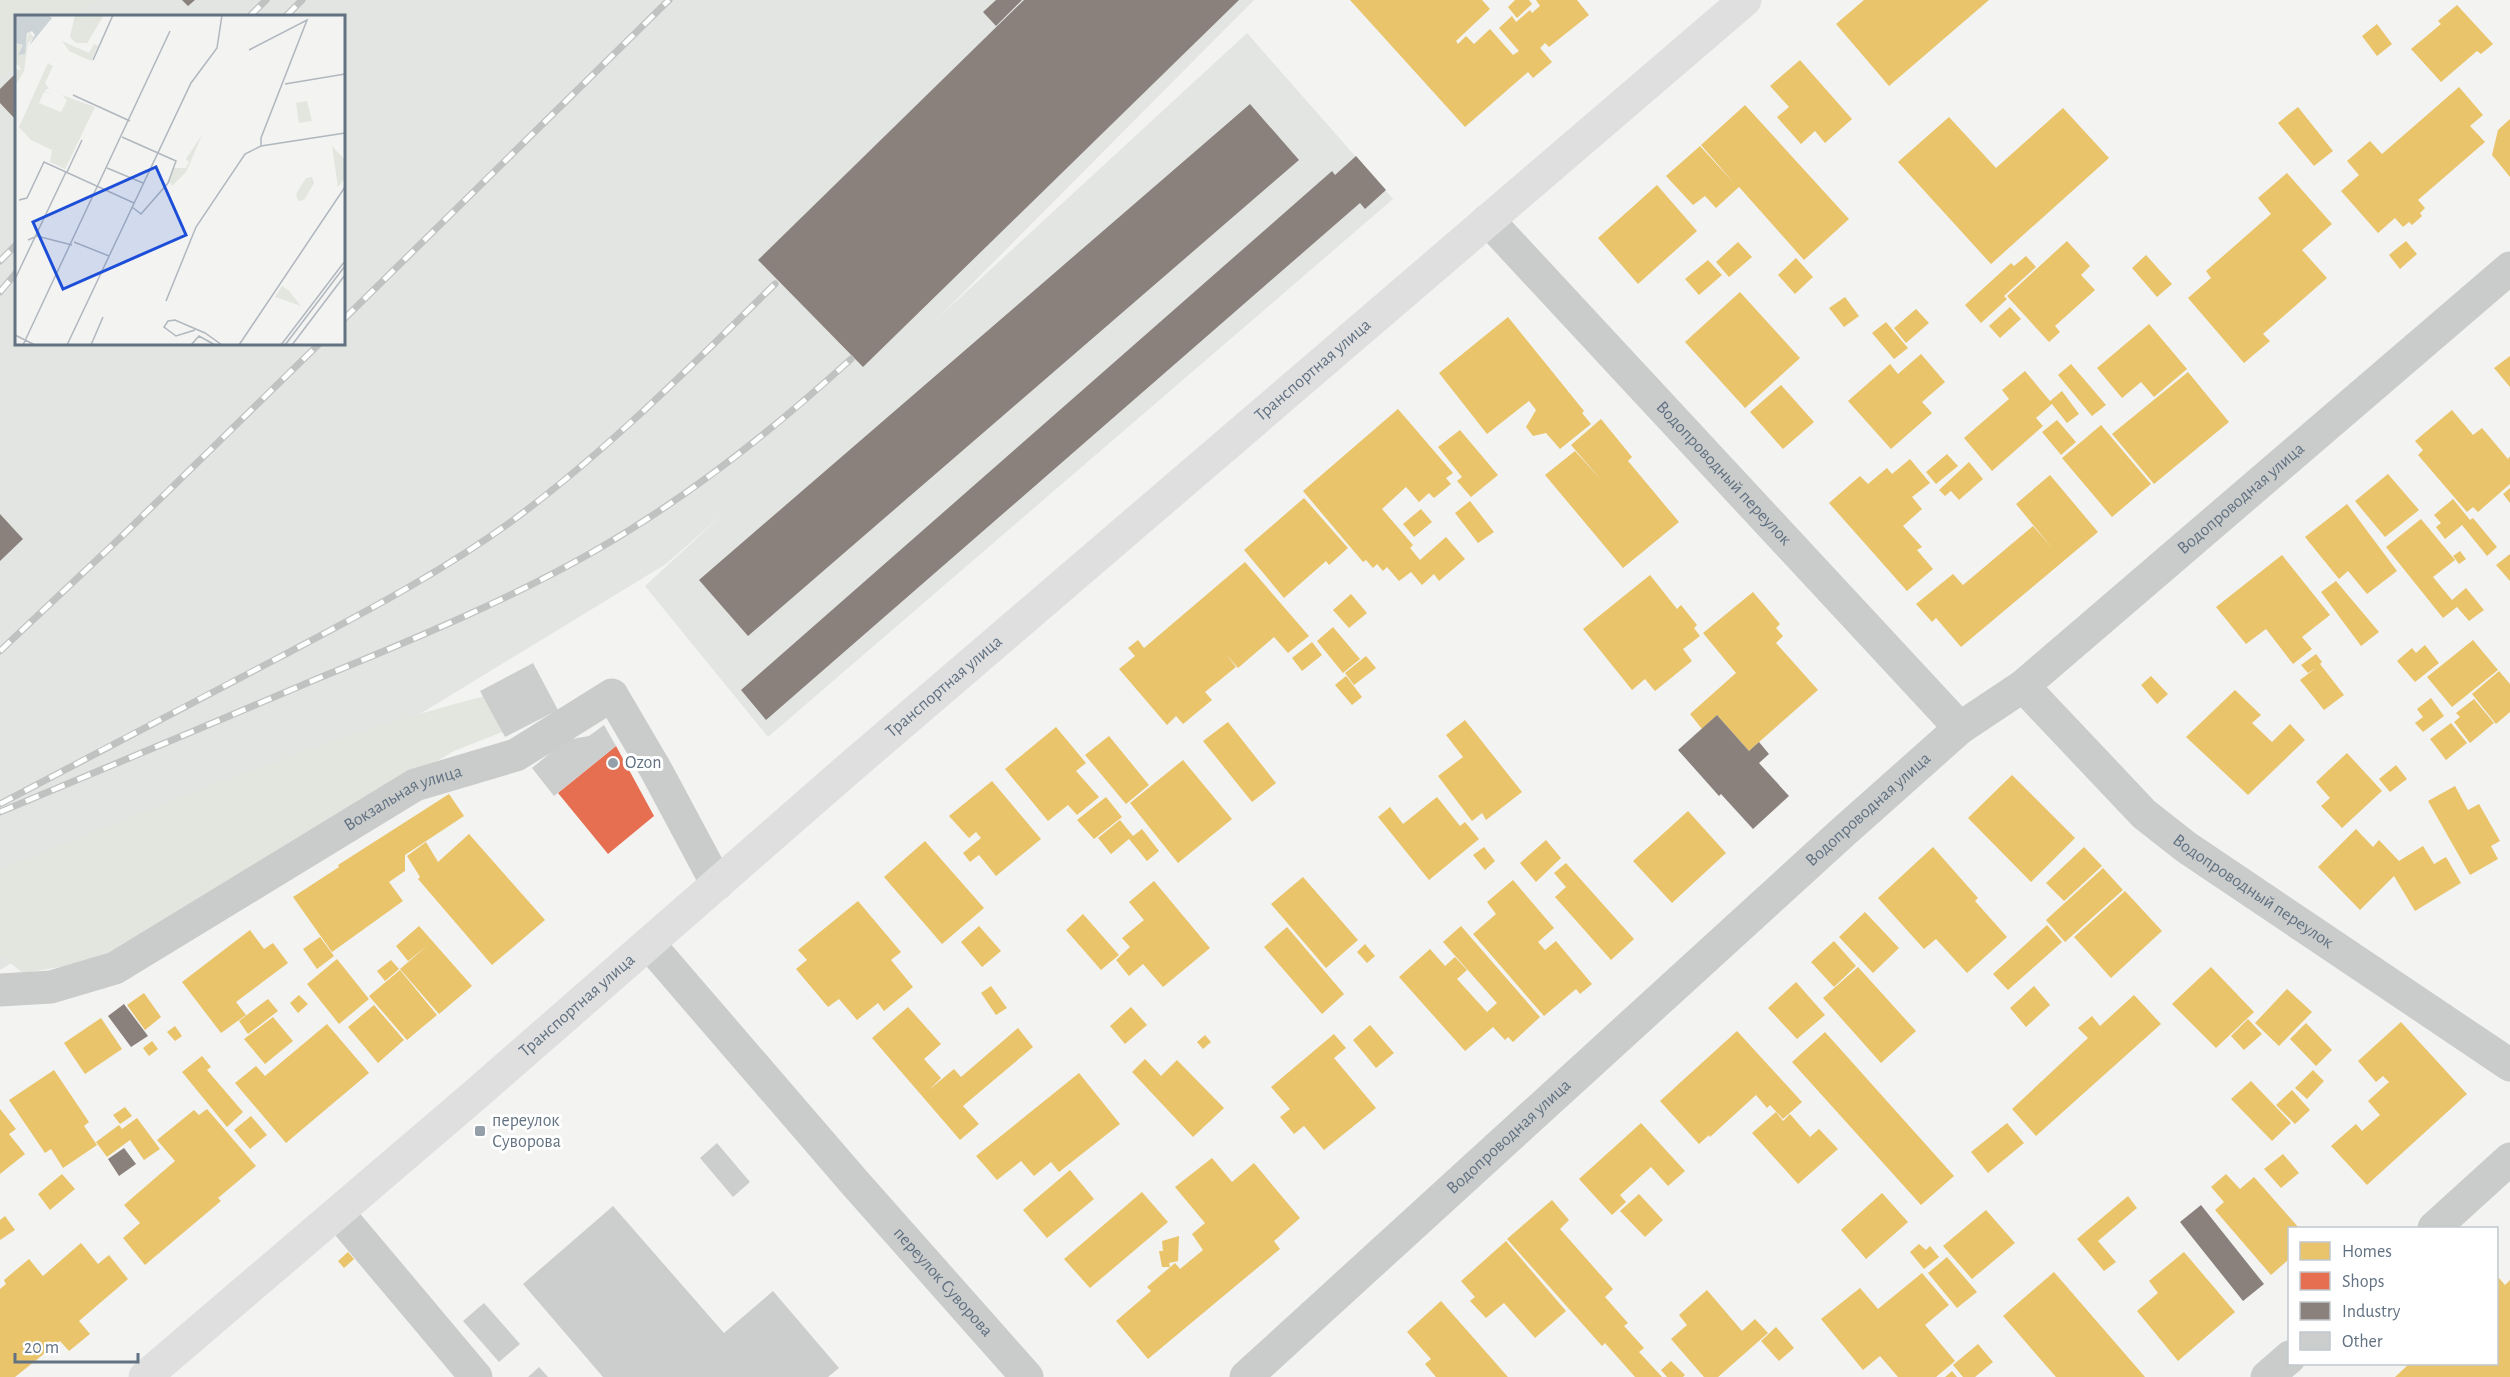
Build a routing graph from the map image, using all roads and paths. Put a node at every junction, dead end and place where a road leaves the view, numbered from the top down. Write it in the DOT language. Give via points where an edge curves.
graph roads {
  1 [pos="1745,0"];
  2 [pos="1488,220"];
  3 [pos="2510,268"];
  4 [pos="2024,686"];
  5 [pos="1960,728"];
  6 [pos="717,884"];
  7 [pos="649,944"];
  8 [pos="0,990"];
  9 [pos="2510,1065"];
  10 [pos="2510,1159"];
  11 [pos="339,1213"];
  12 [pos="2435,1227"];
  13 [pos="2288,1358"];
  14 [pos="145,1377"];
  15 [pos="476,1377"];
  16 [pos="1027,1377"];
  17 [pos="1246,1377"];
  18 [pos="2267,1377"];
  1 -- 2 [label="street, Транспортная улица"];
  2 -- 5 [label="street, Водопроводный переулок"];
  2 -- 6 [label="street, Транспортная улица"];
  3 -- 4 [label="street, Водопроводная улица"];
  4 -- 5 [label="street, Водопроводная улица"];
  4 -- 9 [label="street, Водопроводный переулок" via="2144,814 2186,848"];
  5 -- 17 [label="street, Водопроводная улица"];
  6 -- 7 [label="street, Транспортная улица"];
  6 -- 8 [label="street, Вокзальная улица" via="612,695 516,755 415,785 115,968 51,987"];
  7 -- 11 [label="street, Транспортная улица"];
  7 -- 16 [label="street, переулок Суворова"];
  10 -- 12 [label="street"];
  11 -- 14 [label="street, Транспортная улица"];
  11 -- 15 [label="street"];
  13 -- 18 [label="street"];
}
